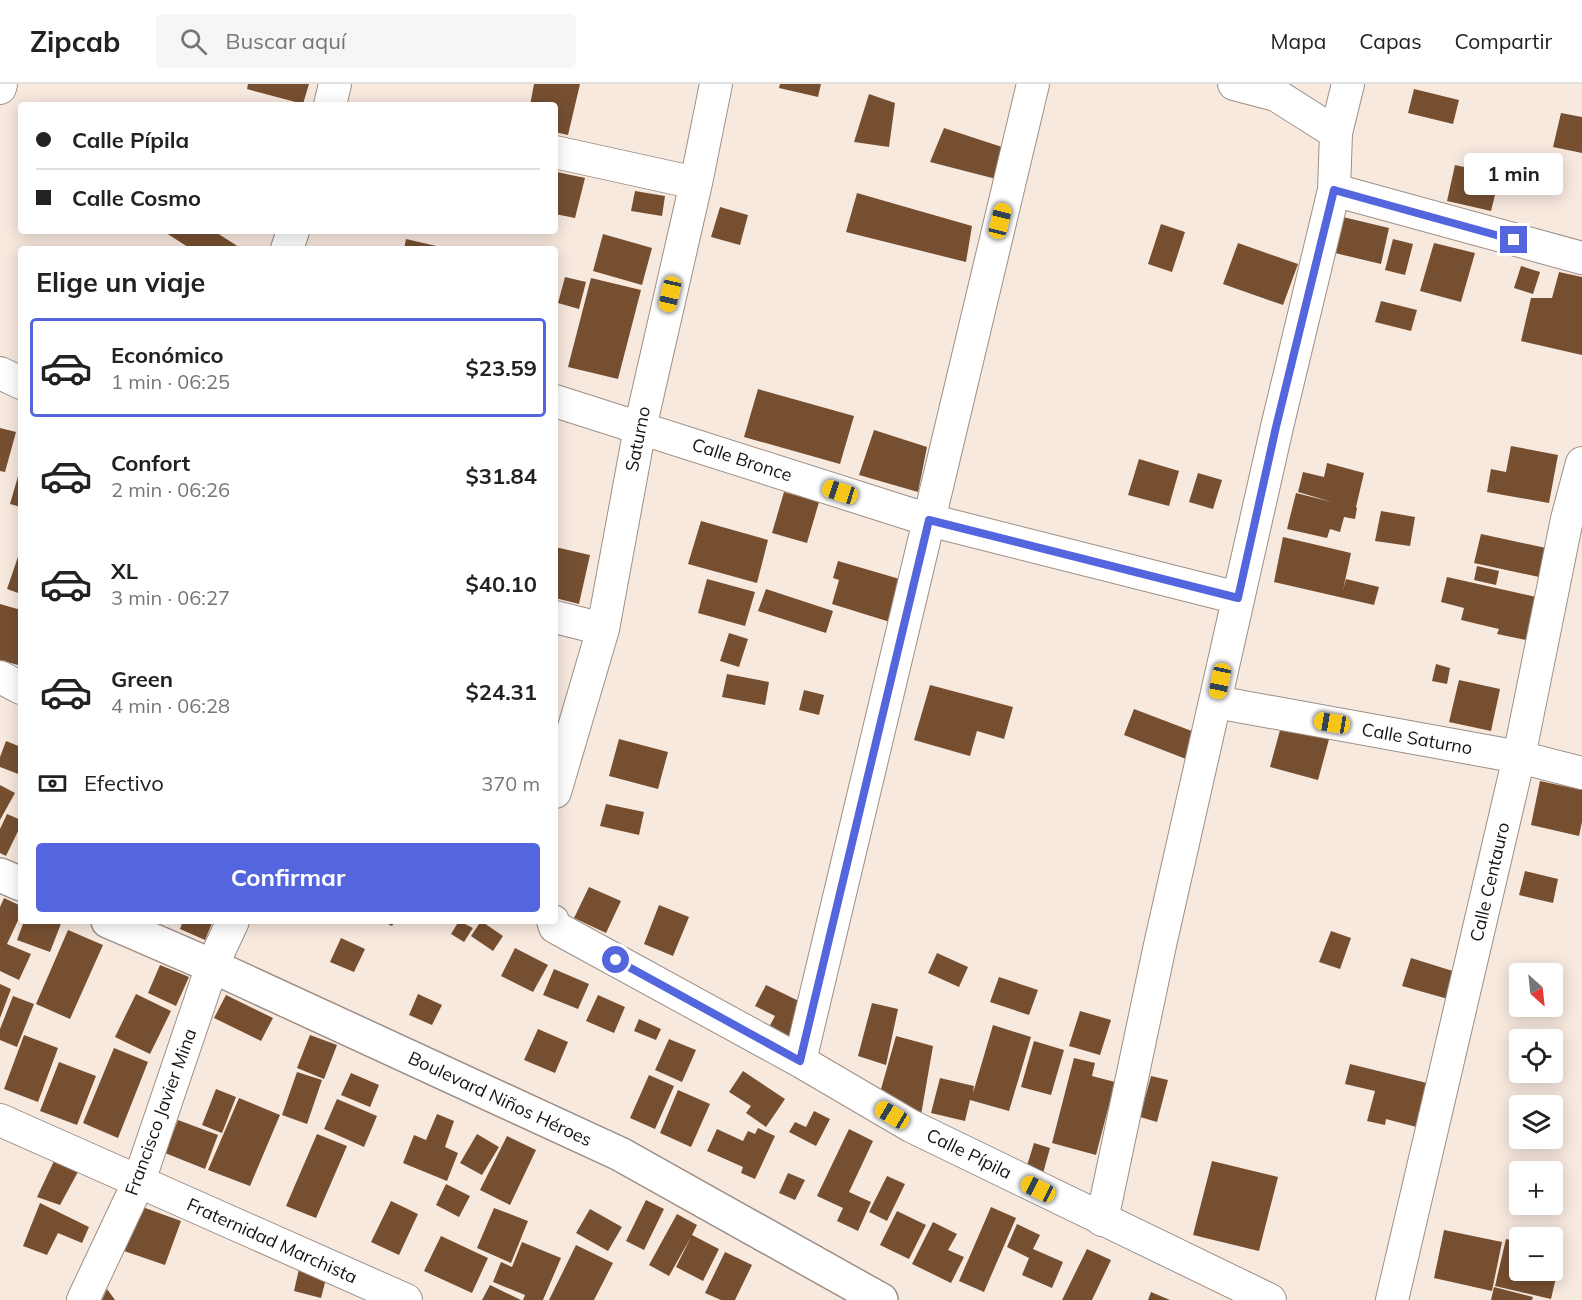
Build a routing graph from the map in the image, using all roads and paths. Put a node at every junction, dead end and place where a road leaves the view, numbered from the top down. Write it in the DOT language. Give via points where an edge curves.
graph roads {
  1 [pos="716,84"];
  2 [pos="1033,84"];
  3 [pos="1234,84"];
  4 [pos="1348,84"];
  5 [pos="1336,133"];
  6 [pos="558,153"];
  7 [pos="696,183"];
  8 [pos="1334,190"];
  9 [pos="1582,258"];
  10 [pos="0,374"];
  11 [pos="18,382"];
  12 [pos="558,402"];
  13 [pos="640,428"];
  14 [pos="1582,463"];
  15 [pos="929,520"];
  16 [pos="1238,598"];
  17 [pos="558,618"];
  18 [pos="603,629"];
  19 [pos="0,677"];
  20 [pos="18,686"];
  21 [pos="1216,702"];
  22 [pos="1519,757"];
  23 [pos="1582,773"];
  24 [pos="558,782"];
  25 [pos="0,875"];
  26 [pos="18,883"];
  27 [pos="115,924"];
  28 [pos="232,924"];
  29 [pos="554,924"];
  30 [pos="212,966"];
  31 [pos="800,1061"];
  32 [pos="0,1120"];
  33 [pos="139,1181"];
  34 [pos="1102,1220"];
  35 [pos="83,1300"];
  36 [pos="406,1300"];
  37 [pos="881,1300"];
  38 [pos="1270,1300"];
  39 [pos="1392,1300"];
  1 -- 7 [label="street, Saturno"];
  2 -- 15 [label="street"];
  3 -- 5 [label="street" via="1276,95"];
  4 -- 5 [label="street"];
  5 -- 8 [label="street"];
  6 -- 7 [label="street"];
  7 -- 13 [label="street, Saturno"];
  8 -- 9 [label="street"];
  8 -- 16 [label="street"];
  10 -- 11 [label="street"];
  12 -- 13 [label="street, Calle Bronce"];
  13 -- 15 [label="street, Calle Bronce"];
  13 -- 18 [label="street, Saturno"];
  14 -- 22 [label="street, Calle Centauro"];
  15 -- 16 [label="street"];
  15 -- 31 [label="street"];
  16 -- 21 [label="street"];
  17 -- 18 [label="street"];
  18 -- 24 [label="street, Saturno"];
  19 -- 20 [label="street"];
  21 -- 22 [label="street, Calle Saturno"];
  21 -- 34 [label="street"];
  22 -- 23 [label="street, Calle Saturno"];
  22 -- 39 [label="street, Calle Centauro"];
  25 -- 26 [label="street"];
  27 -- 30 [label="street, Boulevard Niños Héroes"];
  28 -- 30 [label="street, Francisco Javier Mina"];
  29 -- 31 [label="street, Calle Pípila"];
  30 -- 33 [label="street, Francisco Javier Mina"];
  30 -- 37 [label="street, Boulevard Niños Héroes" via="620,1154"];
  31 -- 34 [label="street, Calle Pípila" via="911,1126"];
  32 -- 33 [label="street, Fraternidad Marchista"];
  33 -- 35 [label="street, Francisco Javier Mina"];
  33 -- 36 [label="street, Fraternidad Marchista"];
  34 -- 38 [label="street, Calle Pípila"];
}
